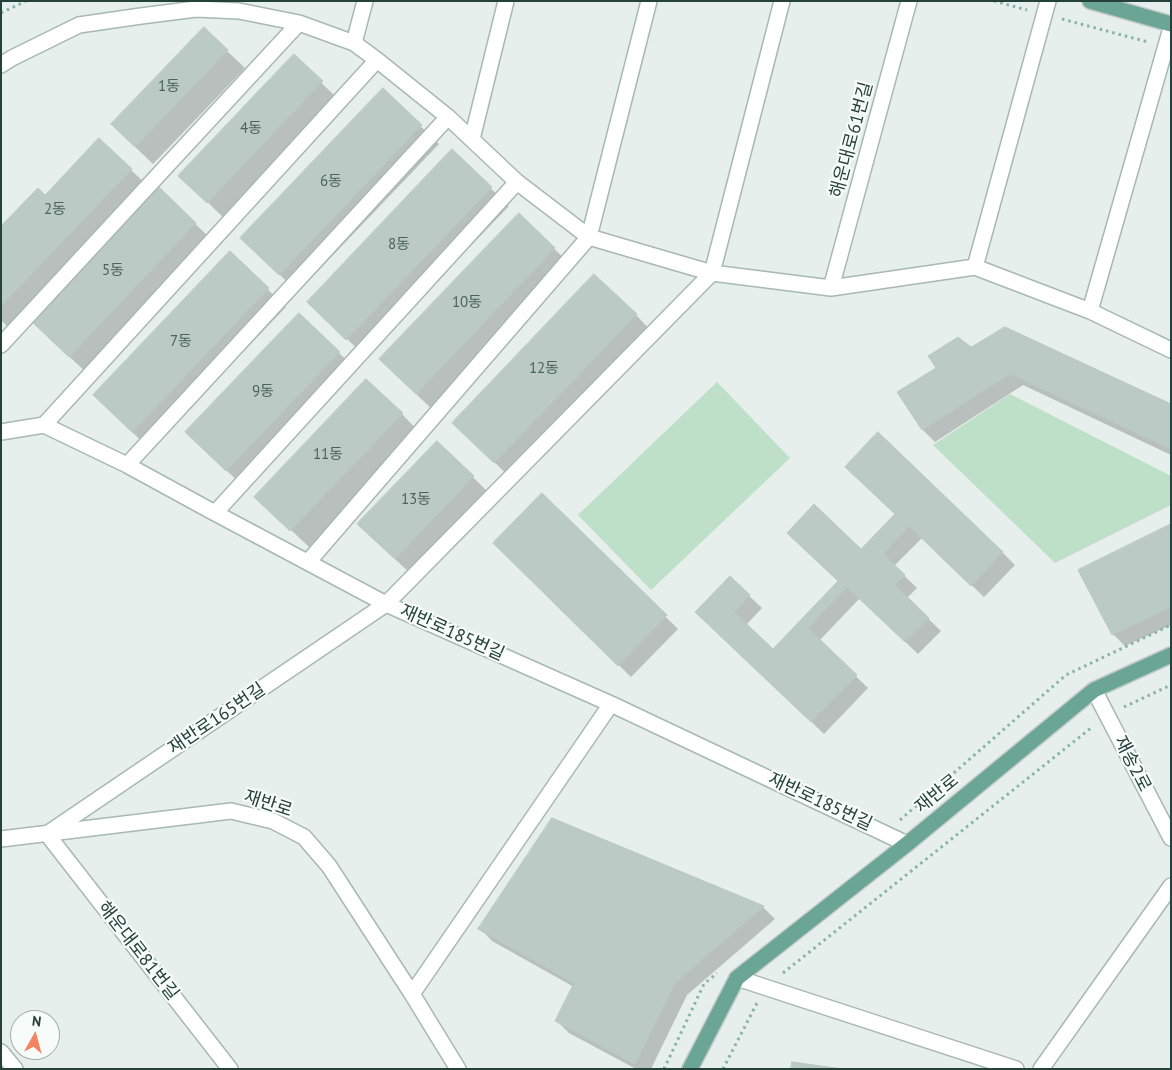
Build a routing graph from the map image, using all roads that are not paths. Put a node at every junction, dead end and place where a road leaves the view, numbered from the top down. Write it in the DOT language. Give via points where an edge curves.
graph roads {
  1 [pos="365,1"];
  2 [pos="506,1"];
  3 [pos="649,1"];
  4 [pos="782,1"];
  5 [pos="909,1"];
  6 [pos="1090,1"];
  7 [pos="240,6"];
  8 [pos="1046,8"];
  9 [pos="299,23"];
  10 [pos="1171,24"];
  11 [pos="1171,28"];
  12 [pos="354,44"];
  13 [pos="377,60"];
  14 [pos="1,65"];
  15 [pos="448,117"];
  16 [pos="472,139"];
  17 [pos="517,182"];
  18 [pos="589,237"];
  19 [pos="975,267"];
  20 [pos="712,273"];
  21 [pos="831,288"];
  22 [pos="1090,311"];
  23 [pos="1,345"];
  24 [pos="1171,350"];
  25 [pos="44,425"];
  26 [pos="1,432"];
  27 [pos="128,465"];
  28 [pos="215,513"];
  29 [pos="308,562"];
  30 [pos="386,604"];
  31 [pos="1171,655"];
  32 [pos="1094,690"];
  33 [pos="611,704"];
  34 [pos="47,834"];
  35 [pos="1171,838"];
  36 [pos="1,839"];
  37 [pos="907,844"];
  38 [pos="1171,886"];
  39 [pos="737,978"];
  40 [pos="412,994"];
  41 [pos="1,1052"];
  42 [pos="15,1069"];
  43 [pos="230,1069"];
  44 [pos="458,1069"];
  45 [pos="690,1069"];
  46 [pos="1016,1069"];
  47 [pos="1042,1069"];
  1 -- 12 [label="street"];
  2 -- 16 [label="street"];
  3 -- 18 [label="street"];
  4 -- 20 [label="street"];
  5 -- 21 [label="street, 해운대로61번길"];
  6 -- 10 [label="main road"];
  7 -- 9 [label="street"];
  7 -- 14 [label="street" via="79,25"];
  8 -- 19 [label="street"];
  9 -- 12 [label="street"];
  9 -- 23 [label="street"];
  11 -- 22 [label="street"];
  12 -- 13 [label="street"];
  13 -- 15 [label="street"];
  13 -- 25 [label="street"];
  15 -- 16 [label="street"];
  15 -- 27 [label="street"];
  16 -- 17 [label="street"];
  17 -- 18 [label="street"];
  17 -- 28 [label="street"];
  18 -- 20 [label="street"];
  18 -- 29 [label="street"];
  19 -- 21 [label="street"];
  19 -- 22 [label="street"];
  20 -- 21 [label="street"];
  20 -- 30 [label="street, 재반로165번길"];
  22 -- 24 [label="street"];
  25 -- 26 [label="street"];
  25 -- 27 [label="street, 재반로185번길"];
  27 -- 28 [label="street, 재반로185번길"];
  28 -- 29 [label="street, 재반로185번길"];
  29 -- 30 [label="street, 재반로185번길"];
  30 -- 33 [label="street, 재반로185번길"];
  30 -- 34 [label="street, 재반로165번길"];
  31 -- 32 [label="main road, 재반로"];
  32 -- 35 [label="street, 재송2로"];
  32 -- 37 [label="main road, 재반로"];
  33 -- 37 [label="street, 재반로185번길"];
  33 -- 40 [label="street"];
  34 -- 36 [label="street, 재반로"];
  34 -- 40 [label="street, 재반로" via="231,811 272,821 304,837 329,866"];
  34 -- 43 [label="street, 해운대로81번길"];
  37 -- 39 [label="main road, 재반로"];
  38 -- 47 [label="street"];
  39 -- 45 [label="main road, 재반로"];
  39 -- 46 [label="street"];
  40 -- 44 [label="street, 재반로"];
  41 -- 42 [label="street"];
}
